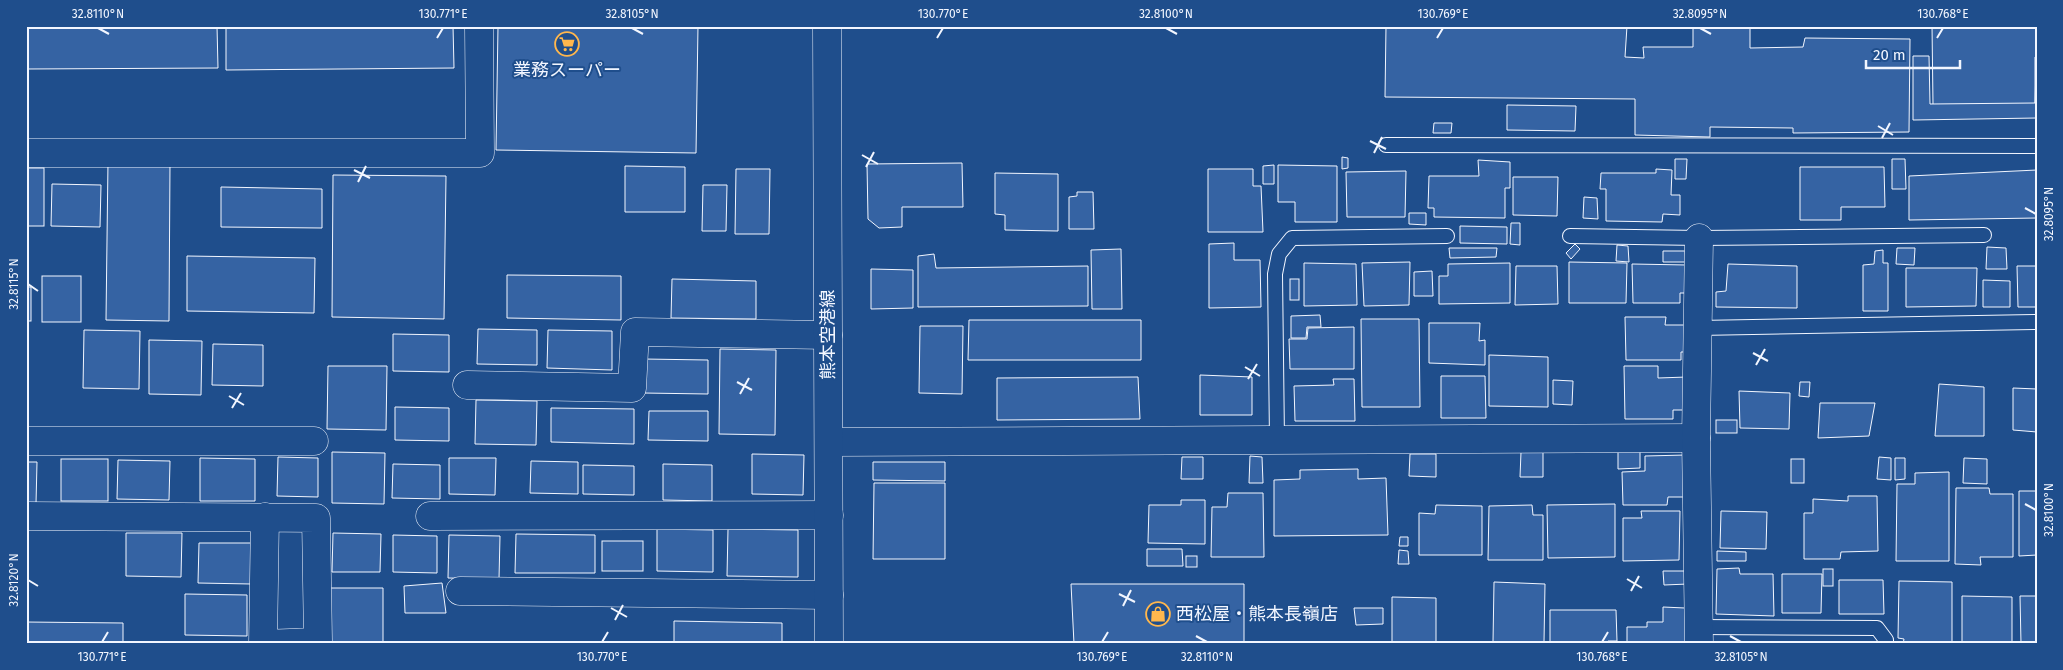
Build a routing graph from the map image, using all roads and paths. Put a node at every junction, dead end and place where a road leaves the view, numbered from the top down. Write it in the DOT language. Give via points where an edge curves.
graph roads {
  1 [pos="479,26"];
  2 [pos="828,26"];
  3 [pos="1386,145"];
  4 [pos="2037,146"];
  5 [pos="26,153"];
  6 [pos="1984,235"];
  7 [pos="1447,236"];
  8 [pos="1570,236"];
  9 [pos="1699,238"];
  10 [pos="2037,322"];
  11 [pos="1698,328"];
  12 [pos="828,335"];
  13 [pos="467,385"];
  14 [pos="1696,438"];
  15 [pos="1277,440"];
  16 [pos="26,441"];
  17 [pos="314,441"];
  18 [pos="829,442"];
  19 [pos="829,514"];
  20 [pos="26,516"];
  21 [pos="430,516"];
  22 [pos="265,517"];
  23 [pos="460,591"];
  24 [pos="829,595"];
  25 [pos="1699,635"];
  26 [pos="829,644"];
  27 [pos="1886,644"];
  1 -- 5 [label="street" via="480,154"];
  2 -- 12 [label="street, 熊本空港線"];
  3 -- 4 [label="lane"];
  6 -- 9 [label="lane"];
  7 -- 15 [label="lane" via="1292,238 1279,254 1275,274"];
  8 -- 9 [label="lane"];
  9 -- 11 [label="street"];
  10 -- 11 [label="lane"];
  11 -- 14 [label="street"];
  12 -- 13 [label="street" via="635,332 632,388"];
  12 -- 18 [label="street, 熊本空港線"];
  14 -- 15 [label="street"];
  14 -- 25 [label="street"];
  15 -- 18 [label="street"];
  16 -- 17 [label="street"];
  18 -- 19 [label="street, 熊本空港線"];
  19 -- 21 [label="street"];
  19 -- 24 [label="street, 熊本空港線"];
  20 -- 22 [label="street"];
  22 -- 22 [label="street" via="316,518 318,642 263,644"];
  23 -- 24 [label="street"];
  24 -- 26 [label="street, 熊本空港線"];
  25 -- 27 [label="lane" via="1876,628"];
}
